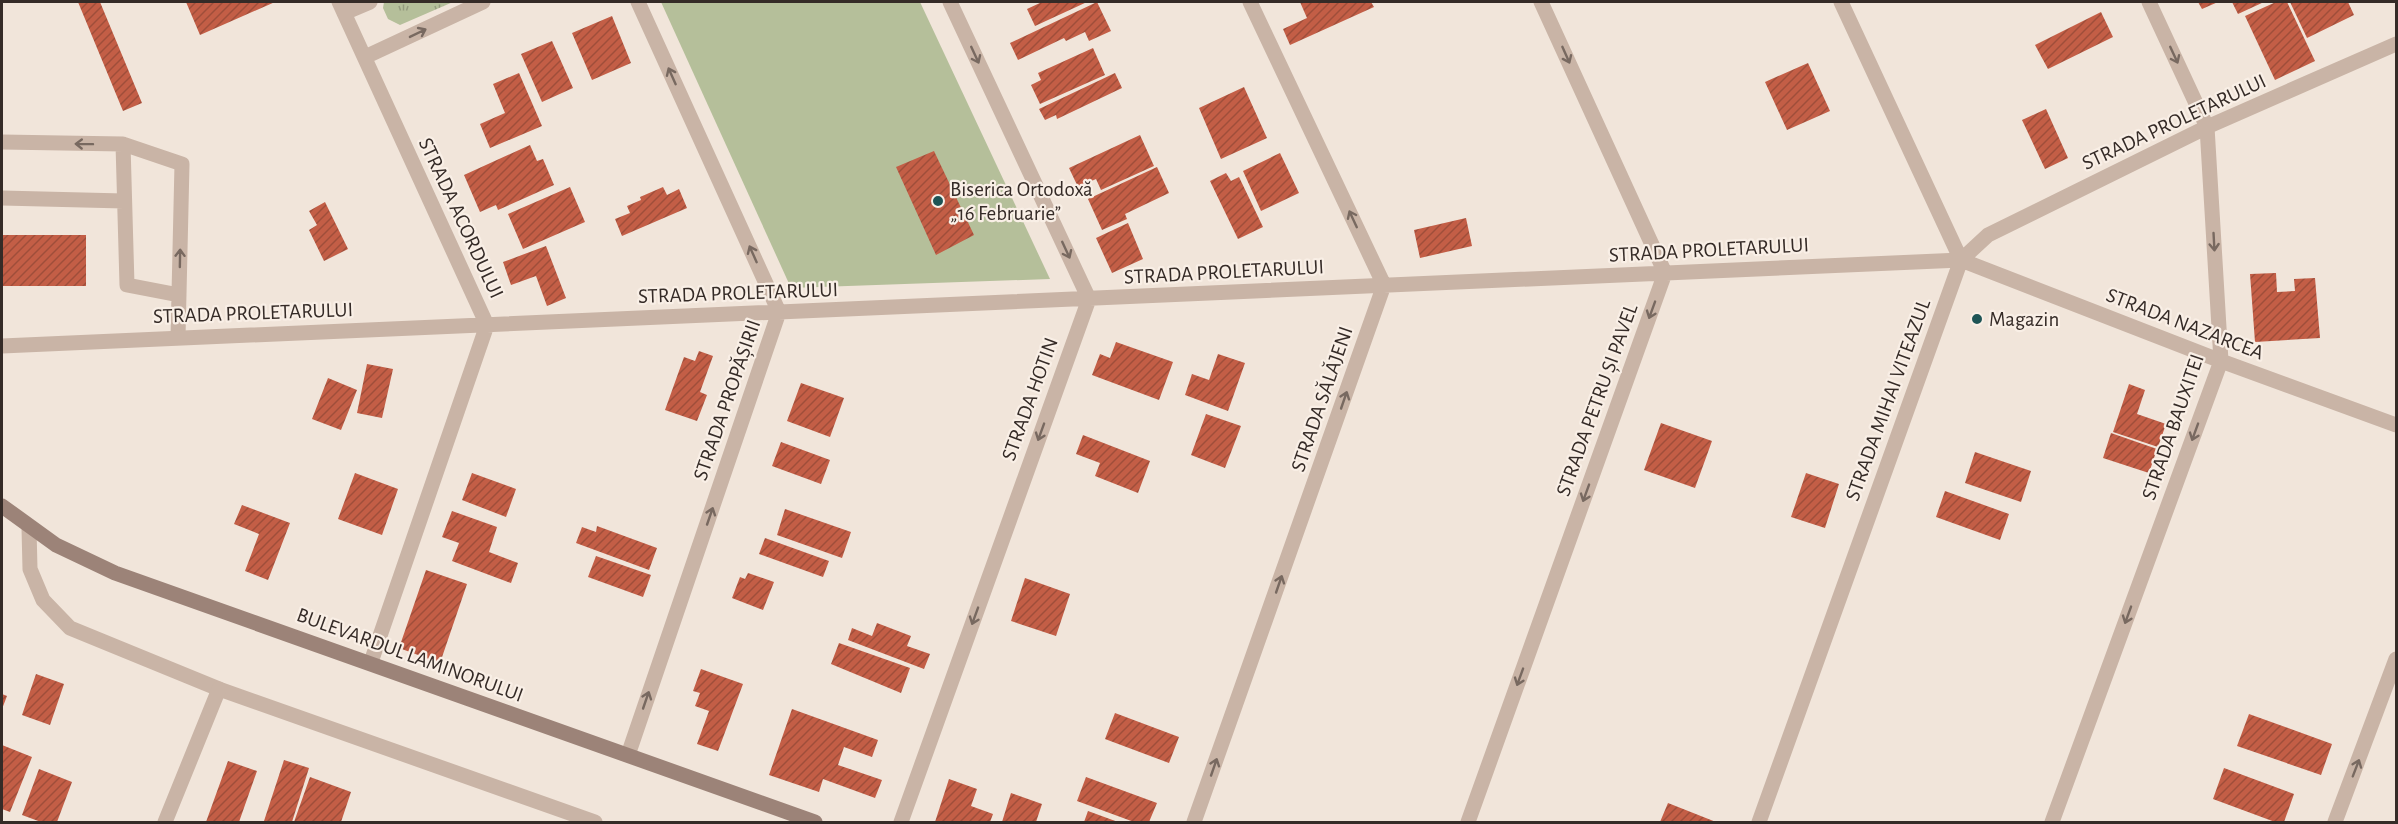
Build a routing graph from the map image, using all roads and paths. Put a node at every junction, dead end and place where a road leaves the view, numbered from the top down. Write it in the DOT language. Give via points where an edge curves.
graph roads {
  1 [pos="370,2"];
  2 [pos="483,2"];
  3 [pos="638,2"];
  4 [pos="950,2"];
  5 [pos="1250,2"];
  6 [pos="1541,2"];
  7 [pos="1841,2"];
  8 [pos="2149,2"];
  9 [pos="342,7"];
  10 [pos="2397,44"];
  11 [pos="364,57"];
  12 [pos="2207,127"];
  13 [pos="2,142"];
  14 [pos="123,144"];
  15 [pos="2,198"];
  16 [pos="124,201"];
  17 [pos="1961,260"];
  18 [pos="1665,273"];
  19 [pos="1384,285"];
  20 [pos="179,295"];
  21 [pos="1089,299"];
  22 [pos="779,312"];
  23 [pos="487,325"];
  24 [pos="178,337"];
  25 [pos="2,346"];
  26 [pos="2221,361"];
  27 [pos="2397,425"];
  28 [pos="2,506"];
  29 [pos="29,528"];
  30 [pos="2397,659"];
  31 [pos="371,662"];
  32 [pos="219,689"];
  33 [pos="628,756"];
  34 [pos="165,822"];
  35 [pos="595,822"];
  36 [pos="815,822"];
  37 [pos="901,822"];
  38 [pos="1194,822"];
  39 [pos="1468,822"];
  40 [pos="1759,822"];
  41 [pos="2052,822"];
  42 [pos="2335,822"];
  1 -- 9 [label="street"];
  11 -- 2 [label="street, one-way"];
  22 -- 3 [label="street, STRADA PROPĂȘIRII, one-way"];
  4 -- 21 [label="street, one-way"];
  19 -- 5 [label="street, one-way"];
  6 -- 18 [label="street, one-way"];
  7 -- 17 [label="street"];
  8 -- 12 [label="street, STRADA BAUXITEI, one-way"];
  9 -- 11 [label="street, STRADA ACORDULUI"];
  10 -- 12 [label="street, STRADA PROLETARULUI"];
  11 -- 23 [label="street, STRADA ACORDULUI"];
  12 -- 17 [label="street, STRADA PROLETARULUI" via="1988,235"];
  12 -- 26 [label="street, STRADA BAUXITEI, one-way"];
  14 -- 13 [label="street, one-way"];
  14 -- 16 [label="street"];
  20 -- 14 [label="street, one-way" via="182,164"];
  15 -- 16 [label="street"];
  16 -- 20 [label="street" via="127,285"];
  17 -- 18 [label="street, STRADA PROLETARULUI"];
  17 -- 26 [label="street, STRADA NAZARCEA"];
  17 -- 40 [label="street, STRADA MIHAI VITEAZUL"];
  18 -- 19 [label="street, STRADA PROLETARULUI"];
  18 -- 39 [label="street, STRADA PETRU ȘI PAVEL, one-way"];
  19 -- 21 [label="street, STRADA PROLETARULUI"];
  38 -- 19 [label="street, STRADA SĂLĂJENI, one-way"];
  20 -- 24 [label="street"];
  21 -- 22 [label="street, STRADA PROLETARULUI"];
  21 -- 37 [label="street, STRADA HOTIN, one-way"];
  22 -- 23 [label="street, STRADA PROLETARULUI"];
  33 -- 22 [label="street, STRADA PROPĂȘIRII, one-way"];
  23 -- 24 [label="street, STRADA PROLETARULUI"];
  23 -- 31 [label="street, STRADA ACORDULUI"];
  24 -- 25 [label="street, STRADA PROLETARULUI"];
  26 -- 27 [label="street, STRADA NAZARCEA"];
  26 -- 41 [label="street, STRADA BAUXITEI, one-way"];
  28 -- 29 [label="street, BULEVARDUL LAMINORULUI"];
  29 -- 31 [label="street, BULEVARDUL LAMINORULUI" via="115,573"];
  29 -- 32 [label="street" via="30,569 34,579 43,600 70,628"];
  42 -- 30 [label="street, one-way"];
  31 -- 33 [label="street, BULEVARDUL LAMINORULUI"];
  32 -- 34 [label="street"];
  32 -- 35 [label="street"];
  33 -- 36 [label="street, BULEVARDUL LAMINORULUI"];
}
